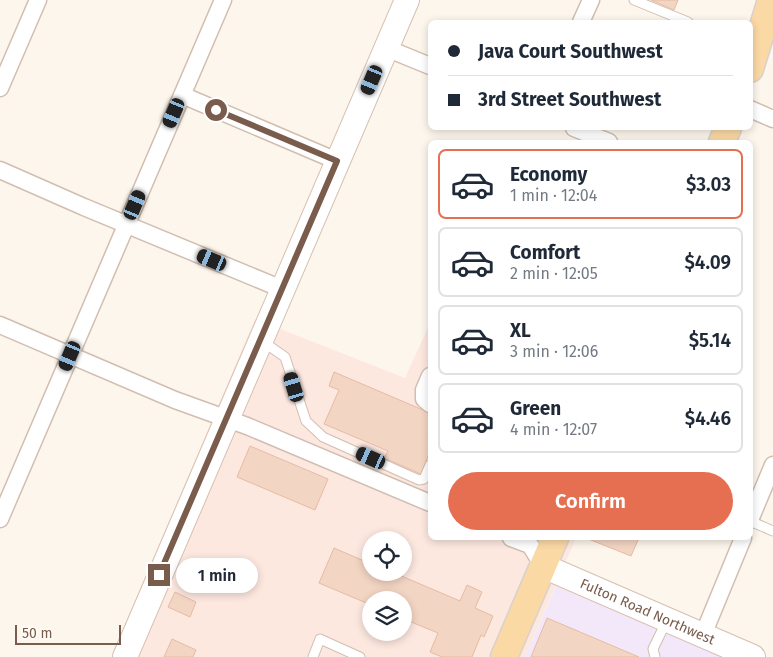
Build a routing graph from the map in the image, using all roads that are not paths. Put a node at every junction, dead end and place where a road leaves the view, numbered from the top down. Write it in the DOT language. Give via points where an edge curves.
graph roads {
  1 [pos="38,0"];
  2 [pos="223,0"];
  3 [pos="407,0"];
  4 [pos="591,0"];
  5 [pos="634,0"];
  6 [pos="771,0"];
  7 [pos="582,20"];
  8 [pos="683,20"];
  9 [pos="386,48"];
  10 [pos="753,53"];
  11 [pos="428,65"];
  12 [pos="0,88"];
  13 [pos="182,95"];
  14 [pos="753,110"];
  15 [pos="773,118"];
  16 [pos="579,130"];
  17 [pos="605,140"];
  18 [pos="337,161"];
  19 [pos="0,170"];
  20 [pos="127,224"];
  21 [pos="282,289"];
  22 [pos="0,325"];
  23 [pos="260,339"];
  24 [pos="70,356"];
  25 [pos="428,381"];
  26 [pos="427,401"];
  27 [pos="226,419"];
  28 [pos="773,465"];
  29 [pos="428,472"];
  30 [pos="6,490"];
  31 [pos="428,502"];
  32 [pos="753,514"];
  33 [pos="0,519"];
  34 [pos="753,522"];
  35 [pos="773,531"];
  36 [pos="516,540"];
  37 [pos="554,540"];
  38 [pos="742,540"];
  39 [pos="543,566"];
  40 [pos="668,620"];
  41 [pos="703,635"];
  42 [pos="124,657"];
  43 [pos="313,657"];
  44 [pos="360,657"];
  45 [pos="504,657"];
  46 [pos="655,657"];
  47 [pos="753,657"];
  1 -- 12 [label="street"];
  2 -- 13 [label="street"];
  3 -- 9 [label="street"];
  4 -- 7 [label="street"];
  5 -- 8 [label="lane"];
  6 -- 10 [label="main road"];
  9 -- 11 [label="street"];
  9 -- 18 [label="street"];
  13 -- 18 [label="street"];
  13 -- 20 [label="street"];
  14 -- 15 [label="street"];
  16 -- 17 [label="street"];
  18 -- 21 [label="street"];
  19 -- 20 [label="street"];
  20 -- 21 [label="street"];
  20 -- 24 [label="street"];
  21 -- 23 [label="street"];
  22 -- 24 [label="street"];
  23 -- 27 [label="street"];
  23 -- 29 [label="lane" via="285,357 306,421 322,437 419,480 424,479"];
  24 -- 27 [label="street"];
  24 -- 30 [label="street"];
  25 -- 26 [label="street" via="424,390"];
  27 -- 31 [label="street"];
  27 -- 42 [label="street"];
  28 -- 32 [label="street"];
  30 -- 33 [label="street"];
  34 -- 35 [label="lane"];
  36 -- 39 [label="street" via="530,545"];
  37 -- 39 [label="main road"];
  38 -- 41 [label="street"];
  39 -- 40 [label="street, Fulton Road Northwest"];
  39 -- 45 [label="main road"];
  40 -- 41 [label="street, Fulton Road Northwest"];
  40 -- 46 [label="lane" via="653,649"];
  41 -- 47 [label="street, Fulton Road Northwest"];
  43 -- 44 [label="lane" via="320,639"];
}
